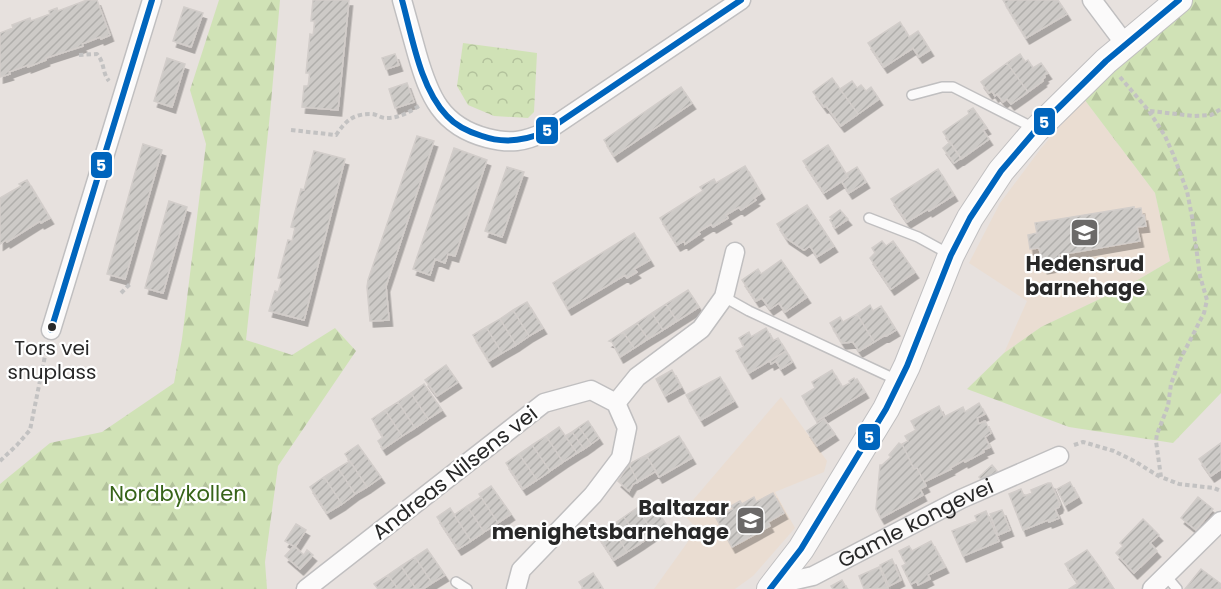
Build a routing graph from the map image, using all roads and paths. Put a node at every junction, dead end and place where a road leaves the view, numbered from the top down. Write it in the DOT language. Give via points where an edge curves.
graph roads {
  1 [pos="152,0"];
  2 [pos="402,0"];
  3 [pos="741,0"];
  4 [pos="1092,0"];
  5 [pos="1179,0"];
  6 [pos="1125,44"];
  7 [pos="79,55"];
  8 [pos="1106,61"];
  9 [pos="126,86"];
  10 [pos="912,95"];
  11 [pos="1221,109"];
  12 [pos="412,110"];
  13 [pos="1149,111"];
  14 [pos="291,130"];
  15 [pos="1036,130"];
  16 [pos="869,218"];
  17 [pos="735,252"];
  18 [pos="951,255"];
  19 [pos="131,283"];
  20 [pos="122,293"];
  21 [pos="724,297"];
  22 [pos="51,330"];
  23 [pos="899,381"];
  24 [pos="616,404"];
  25 [pos="1059,456"];
  26 [pos="0,461"];
  27 [pos="1161,477"];
  28 [pos="1221,491"];
  29 [pos="1221,521"];
  30 [pos="456,582"];
  31 [pos="1171,583"];
  32 [pos="773,588"];
  33 [pos="306,589"];
  34 [pos="467,589"];
  35 [pos="516,589"];
  36 [pos="1152,589"];
  1 -- 9 [label="street"];
  2 -- 3 [label="street" via="424,78 440,110 453,123 478,136 518,141 530,139 564,120"];
  4 -- 6 [label="street"];
  5 -- 6 [label="main road, Gamle kongevei"];
  6 -- 8 [label="main road, Gamle kongevei"];
  7 -- 9 [label="path" via="97,54 106,78 113,85"];
  8 -- 13 [label="path"];
  8 -- 15 [label="main road, Gamle kongevei"];
  9 -- 22 [label="street"];
  10 -- 15 [label="lane" via="953,87"];
  11 -- 13 [label="path" via="1211,115 1194,116"];
  12 -- 14 [label="path" via="395,118 384,119 372,113 357,116 346,121 336,135"];
  13 -- 27 [label="path" via="1165,135 1186,191 1207,300 1171,384 1156,441"];
  15 -- 18 [label="main road, Gamle kongevei" via="1000,171"];
  16 -- 18 [label="lane"];
  17 -- 21 [label="street"];
  18 -- 23 [label="main road, Gamle kongevei"];
  19 -- 20 [label="path"];
  21 -- 23 [label="lane"];
  21 -- 24 [label="street" via="701,329 637,377"];
  22 -- 26 [label="path" via="30,430"];
  23 -- 32 [label="main road, Gamle kongevei" via="801,549"];
  24 -- 33 [label="street, Andreas Nilsens vei" via="591,390 544,404"];
  24 -- 35 [label="street" via="627,428 621,458 593,495 521,570"];
  25 -- 27 [label="path" via="1067,447 1083,442 1114,451"];
  25 -- 32 [label="street, Gamle kongevei" via="962,499 813,576"];
  27 -- 28 [label="path"];
  29 -- 31 [label="street"];
  30 -- 34 [label="lane"];
  31 -- 36 [label="street"];
}
